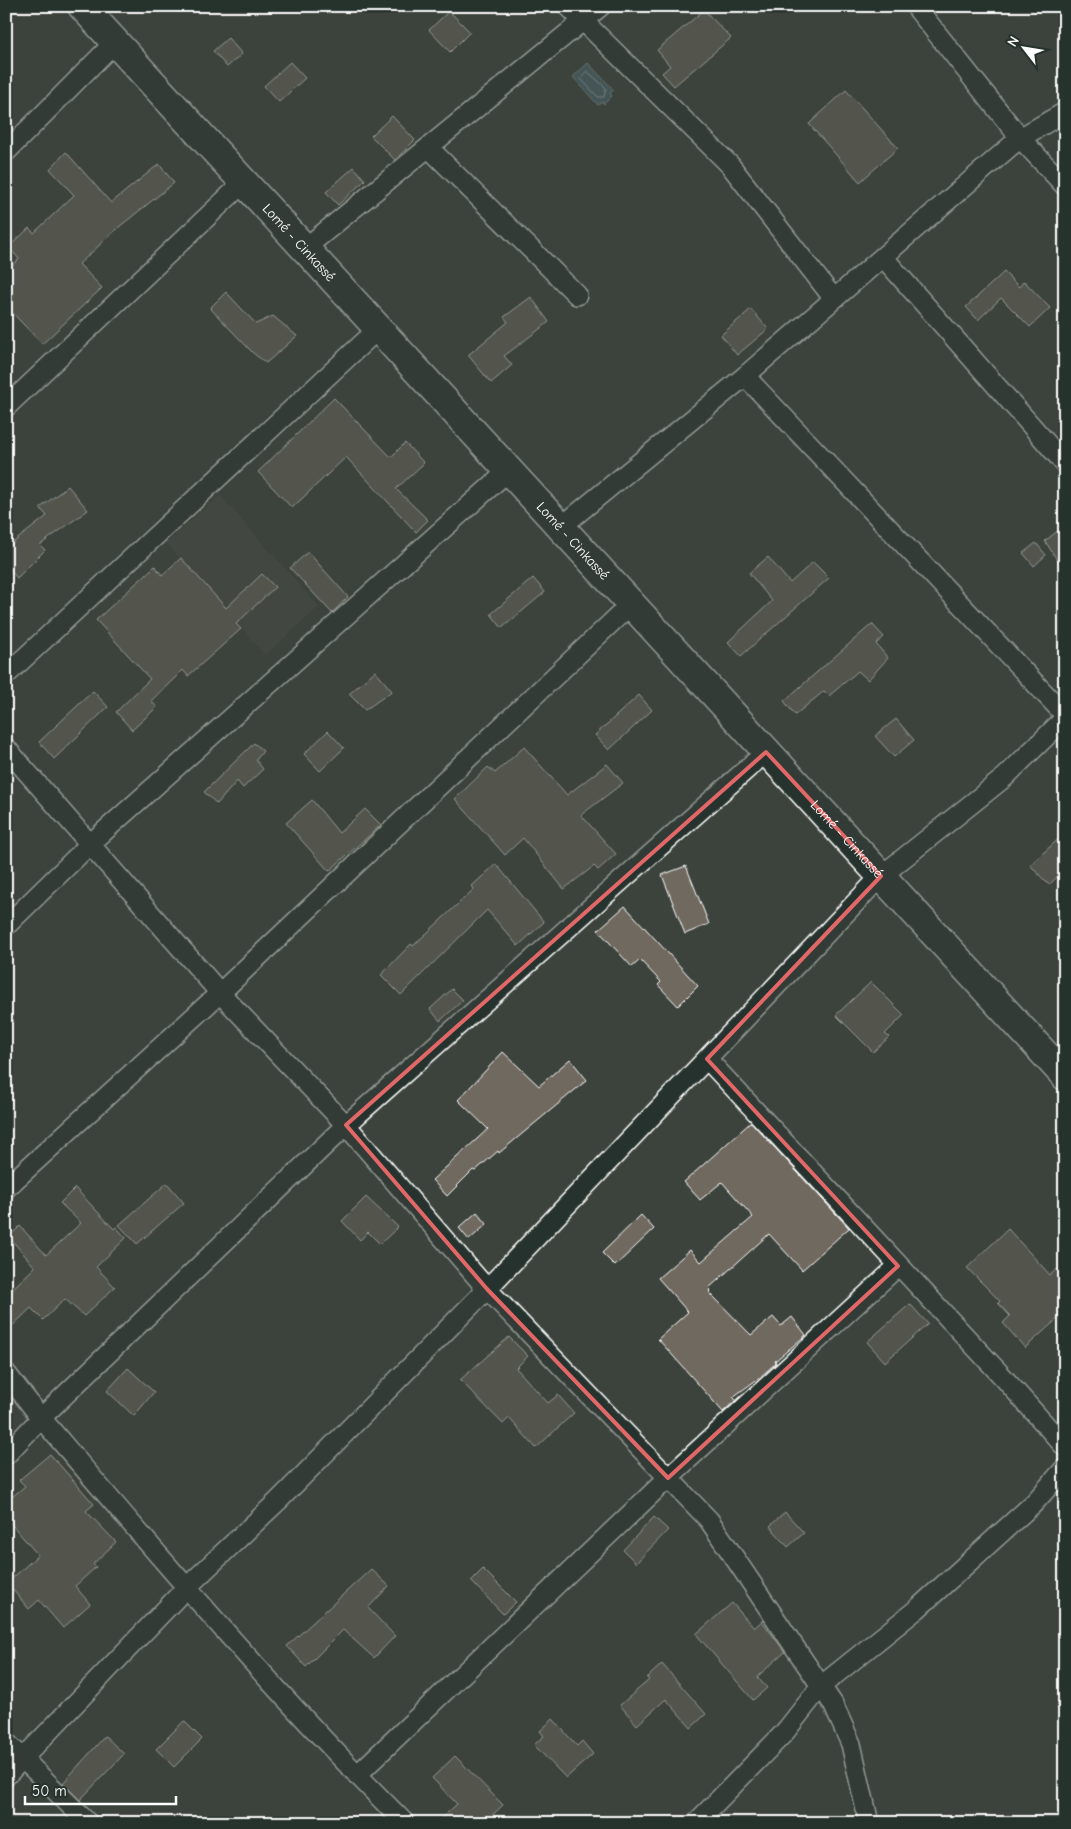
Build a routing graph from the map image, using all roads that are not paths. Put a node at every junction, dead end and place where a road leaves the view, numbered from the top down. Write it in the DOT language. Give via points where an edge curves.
graph roads {
  1 [pos="82,6"];
  2 [pos="568,6"];
  3 [pos="601,6"];
  4 [pos="915,6"];
  5 [pos="582,22"];
  6 [pos="114,43"];
  7 [pos="1065,112"];
  8 [pos="1020,138"];
  9 [pos="429,148"];
  10 [pos="6,152"];
  11 [pos="244,183"];
  12 [pos="1065,186"];
  13 [pos="304,249"];
  14 [pos="883,257"];
  15 [pos="577,295"];
  16 [pos="834,299"];
  17 [pos="378,329"];
  18 [pos="745,376"];
  19 [pos="6,407"];
  20 [pos="1065,464"];
  21 [pos="508,470"];
  22 [pos="560,527"];
  23 [pos="631,604"];
  24 [pos="6,675"];
  25 [pos="1065,716"];
  26 [pos="6,748"];
  27 [pos="766,752"];
  28 [pos="90,844"];
  29 [pos="881,876"];
  30 [pos="6,926"];
  31 [pos="220,993"];
  32 [pos="707,1059"];
  33 [pos="1065,1076"];
  34 [pos="346,1125"];
  35 [pos="6,1188"];
  36 [pos="898,1266"];
  37 [pos="487,1289"];
  38 [pos="6,1373"];
  39 [pos="41,1418"];
  40 [pos="1065,1447"];
  41 [pos="6,1454"];
  42 [pos="1065,1468"];
  43 [pos="668,1478"];
  44 [pos="186,1588"];
  45 [pos="821,1686"];
  46 [pos="6,1742"];
  47 [pos="23,1758"];
  48 [pos="357,1775"];
  49 [pos="6,1776"];
  50 [pos="88,1823"];
  51 [pos="405,1823"];
  52 [pos="696,1823"];
  53 [pos="868,1823"];
  1 -- 6 [label="highway, Lomé - Cinkassé"];
  2 -- 5 [label="street"];
  3 -- 5 [label="street"];
  4 -- 8 [label="street"];
  5 -- 9 [label="street"];
  5 -- 16 [label="street" via="730,165"];
  6 -- 10 [label="street"];
  6 -- 11 [label="highway, Lomé - Cinkassé"];
  7 -- 8 [label="street"];
  8 -- 12 [label="street"];
  8 -- 14 [label="street"];
  9 -- 13 [label="street"];
  9 -- 15 [label="street"];
  11 -- 13 [label="highway, Lomé - Cinkassé"];
  11 -- 19 [label="street"];
  13 -- 17 [label="highway, Lomé - Cinkassé"];
  14 -- 16 [label="street"];
  14 -- 20 [label="street"];
  16 -- 18 [label="street"];
  17 -- 21 [label="highway, Lomé - Cinkassé"];
  17 -- 24 [label="street"];
  18 -- 22 [label="street"];
  18 -- 25 [label="street"];
  21 -- 22 [label="highway, Lomé - Cinkassé"];
  21 -- 28 [label="street"];
  22 -- 23 [label="highway, Lomé - Cinkassé"];
  23 -- 27 [label="highway, Lomé - Cinkassé"];
  23 -- 31 [label="street"];
  25 -- 29 [label="street" via="1005,777"];
  26 -- 28 [label="street"];
  27 -- 29 [label="highway, Lomé - Cinkassé"];
  27 -- 34 [label="street"];
  28 -- 30 [label="street"];
  28 -- 31 [label="street"];
  29 -- 32 [label="street"];
  29 -- 33 [label="highway, Lomé - Cinkassé"];
  31 -- 34 [label="street"];
  31 -- 35 [label="street"];
  32 -- 36 [label="street"];
  32 -- 37 [label="street"];
  34 -- 37 [label="street"];
  34 -- 39 [label="street"];
  36 -- 40 [label="street"];
  36 -- 43 [label="street"];
  37 -- 43 [label="street"];
  37 -- 44 [label="street" via="280,1499"];
  38 -- 39 [label="street"];
  39 -- 41 [label="street"];
  39 -- 44 [label="street"];
  42 -- 45 [label="street" via="1034,1503 917,1609"];
  43 -- 45 [label="street" via="709,1520"];
  43 -- 48 [label="street"];
  44 -- 47 [label="street"];
  44 -- 48 [label="street"];
  45 -- 52 [label="street" via="784,1733"];
  45 -- 53 [label="street" via="851,1744"];
  46 -- 47 [label="street"];
  47 -- 49 [label="street"];
  47 -- 50 [label="street"];
  48 -- 51 [label="street"];
}
